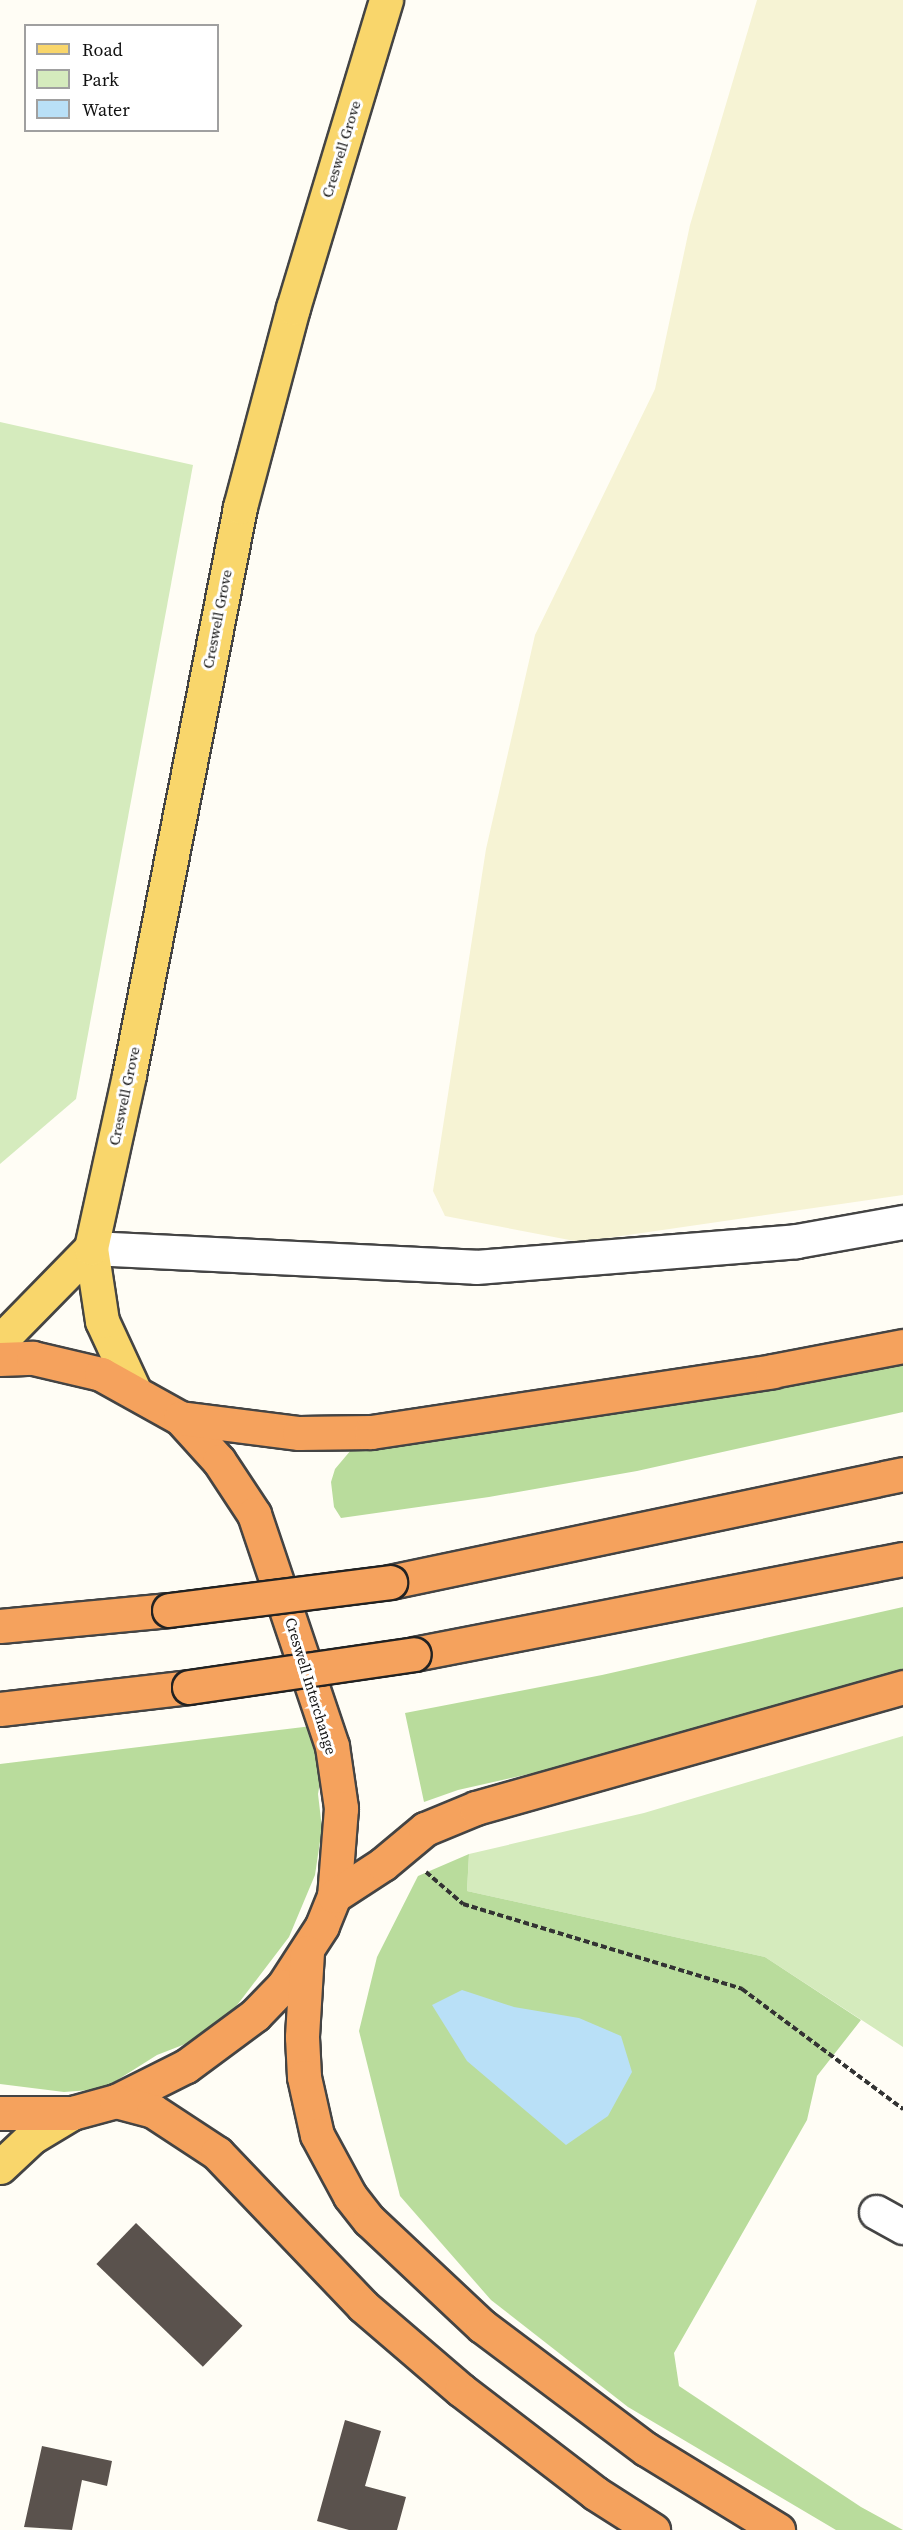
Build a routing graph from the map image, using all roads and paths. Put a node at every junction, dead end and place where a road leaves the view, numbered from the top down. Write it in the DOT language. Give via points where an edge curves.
graph roads {
  1 [pos="386,0"];
  2 [pos="903,1222"];
  3 [pos="91,1248"];
  4 [pos="0,1341"];
  5 [pos="903,1346"];
  6 [pos="0,1359"];
  7 [pos="134,1390"];
  8 [pos="180,1419"];
  9 [pos="903,1474"];
  10 [pos="903,1559"];
  11 [pos="0,1626"];
  12 [pos="903,1687"];
  13 [pos="0,1709"];
  14 [pos="423,1866"];
  15 [pos="334,1896"];
  16 [pos="307,1951"];
  17 [pos="116,2101"];
  18 [pos="903,2109"];
  19 [pos="0,2113"];
  20 [pos="72,2113"];
  21 [pos="0,2167"];
  22 [pos="653,2530"];
  23 [pos="778,2530"];
  1 -- 3 [label="main road, Creswell Grove" via="294,308 240,507 129,1075"];
  2 -- 3 [label="lane" via="796,1241 476,1267"];
  3 -- 4 [label="main road"];
  3 -- 7 [label="main road, Creswell Grove" via="102,1321"];
  5 -- 8 [label="highway" via="772,1371 370,1432 299,1433"];
  6 -- 7 [label="highway, Creswell Interchange" via="33,1358 69,1364"];
  7 -- 8 [label="highway, Creswell Interchange"];
  8 -- 15 [label="highway, Creswell Interchange" via="219,1461 254,1514 317,1697 332,1746 341,1808"];
  9 -- 11 [label="highway, bridge" via="390,1582 169,1610"];
  10 -- 13 [label="highway, bridge" via="414,1654 189,1687"];
  12 -- 15 [label="highway" via="476,1808 425,1829 383,1864"];
  14 -- 18 [label="path" via="430,1878 463,1904 742,1989"];
  15 -- 16 [label="highway, Creswell Interchange"];
  16 -- 17 [label="highway, Creswell Interchange" via="283,1986 223,2041 169,2076"];
  16 -- 23 [label="highway" via="304,2077 317,2135 350,2196 369,2220 482,2326 646,2449"];
  17 -- 20 [label="highway, Creswell Interchange"];
  17 -- 22 [label="highway" via="153,2111 217,2153 363,2306 461,2390 595,2493"];
  19 -- 20 [label="highway, Creswell Interchange"];
  20 -- 21 [label="main road" via="32,2138"];
}
